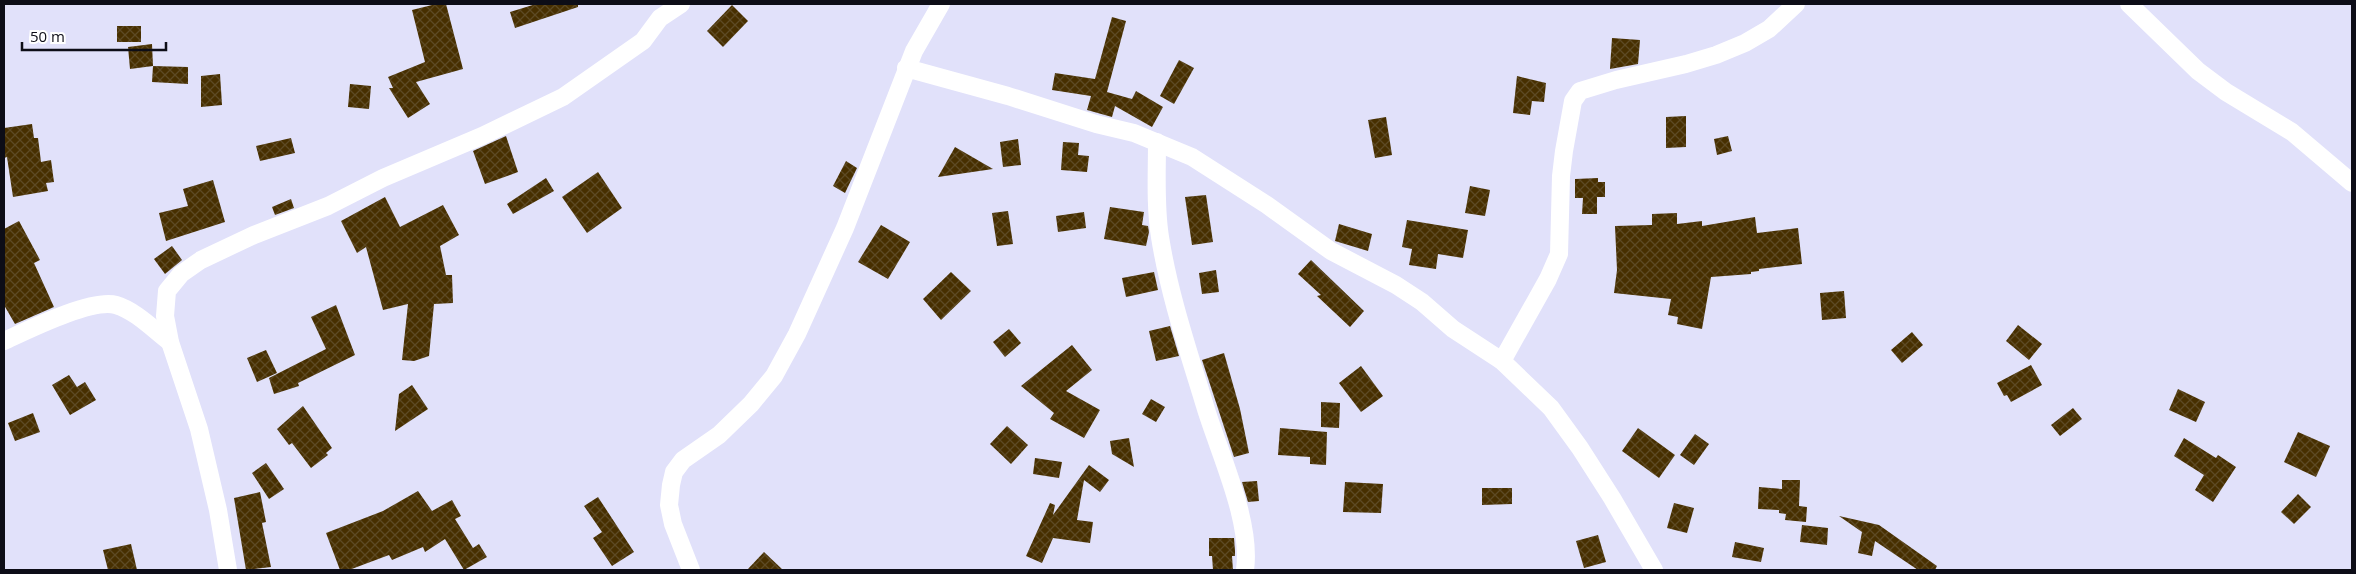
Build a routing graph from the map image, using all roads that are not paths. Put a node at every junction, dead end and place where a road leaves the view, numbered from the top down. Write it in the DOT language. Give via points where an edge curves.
graph roads {
  1 [pos="681,4"];
  2 [pos="941,4"];
  3 [pos="1796,4"];
  4 [pos="2129,4"];
  5 [pos="906,68"];
  6 [pos="1157,142"];
  7 [pos="2352,183"];
  8 [pos="4,341"];
  9 [pos="170,342"];
  10 [pos="1502,362"];
  11 [pos="228,570"];
  12 [pos="691,570"];
  13 [pos="1245,570"];
  14 [pos="1654,570"];
  1 -- 9 [label="street" via="660,18 643,41 563,97 328,206 202,260 181,274 167,291 165,316"];
  2 -- 5 [label="street"];
  3 -- 10 [label="street" via="1769,29 1716,55 1580,91 1573,101 1564,151 1559,254"];
  4 -- 7 [label="street" via="2198,71 2292,132"];
  5 -- 6 [label="street"];
  5 -- 12 [label="street" via="841,236 798,334 774,376 751,404 719,434 683,460 674,472 669,505"];
  6 -- 10 [label="street" via="1192,156 1331,251 1396,285"];
  6 -- 13 [label="street" via="1160,235 1169,280 1243,526 1247,558"];
  8 -- 9 [label="street" via="73,312 114,305 126,309"];
  9 -- 11 [label="street" via="199,429"];
  10 -- 14 [label="street" via="1551,408 1566,428"];
}
